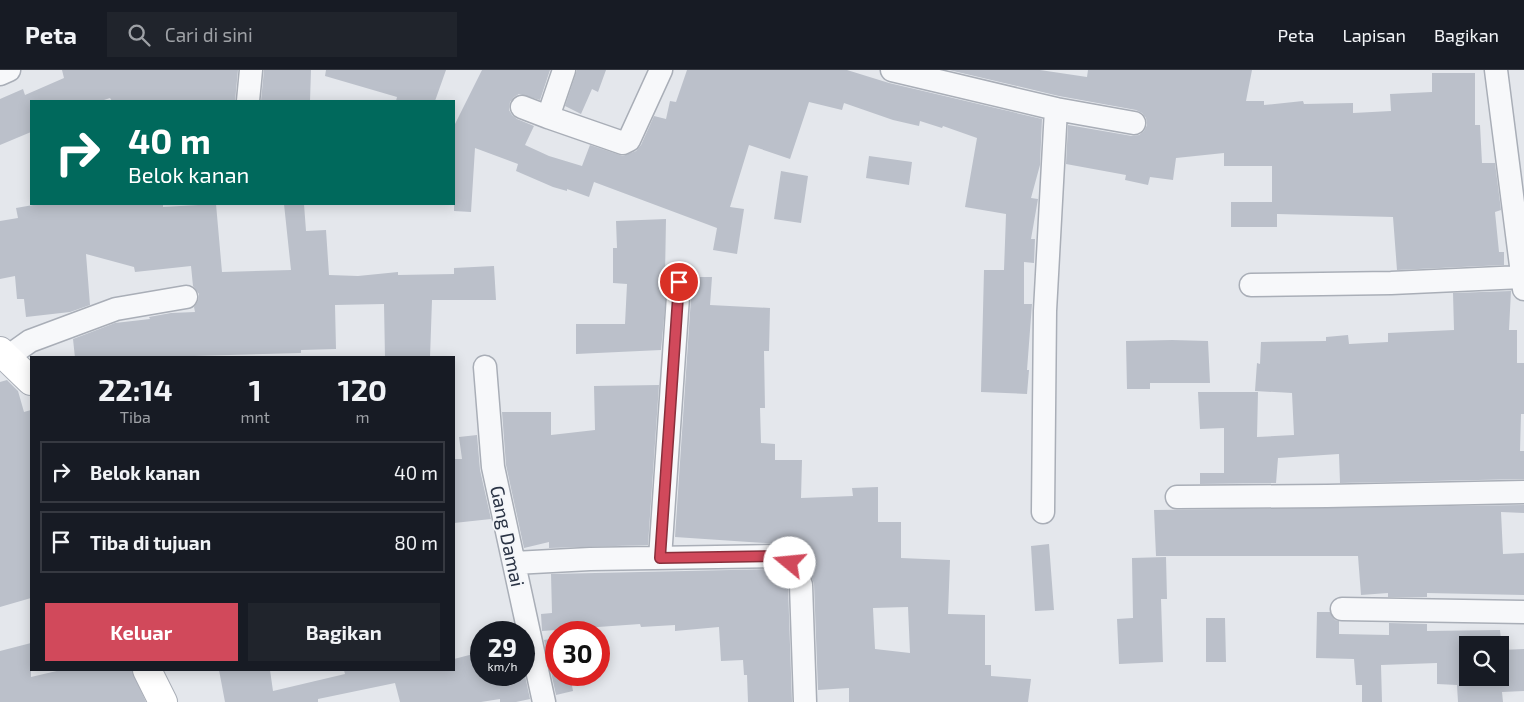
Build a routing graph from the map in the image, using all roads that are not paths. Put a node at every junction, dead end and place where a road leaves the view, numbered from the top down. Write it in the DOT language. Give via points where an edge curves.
graph roads {
  1 [pos="9,70"];
  2 [pos="251,70"];
  3 [pos="564,70"];
  4 [pos="661,70"];
  5 [pos="892,70"];
  6 [pos="1496,70"];
  7 [pos="0,74"];
  8 [pos="248,100"];
  9 [pos="522,107"];
  10 [pos="1056,109"];
  11 [pos="548,117"];
  12 [pos="1134,122"];
  13 [pos="1516,166"];
  14 [pos="679,282"];
  15 [pos="1523,283"];
  16 [pos="1251,285"];
  17 [pos="186,297"];
  18 [pos="12,350"];
  19 [pos="485,368"];
  20 [pos="30,379"];
  21 [pos="1524,492"];
  22 [pos="1178,497"];
  23 [pos="1043,512"];
  24 [pos="660,558"];
  25 [pos="514,563"];
  26 [pos="1342,610"];
  27 [pos="1524,612"];
  28 [pos="148,671"];
  29 [pos="164,702"];
  30 [pos="544,702"];
  31 [pos="805,702"];
  1 -- 7 [label="street"];
  2 -- 8 [label="street"];
  3 -- 11 [label="street"];
  4 -- 11 [label="street" via="629,140 623,143"];
  5 -- 10 [label="street"];
  6 -- 13 [label="street"];
  9 -- 11 [label="street"];
  10 -- 12 [label="street"];
  10 -- 23 [label="street" via="1045,311"];
  13 -- 15 [label="street"];
  14 -- 24 [label="street"];
  15 -- 16 [label="street"];
  17 -- 18 [label="street" via="116,309"];
  18 -- 20 [label="street"];
  19 -- 25 [label="street, Gang Damai" via="494,467"];
  21 -- 22 [label="street"];
  24 -- 25 [label="street"];
  24 -- 31 [label="street" via="775,556 790,563 798,576 802,593"];
  25 -- 30 [label="street, Gang Damai"];
  26 -- 27 [label="street"];
  28 -- 29 [label="street"];
}
